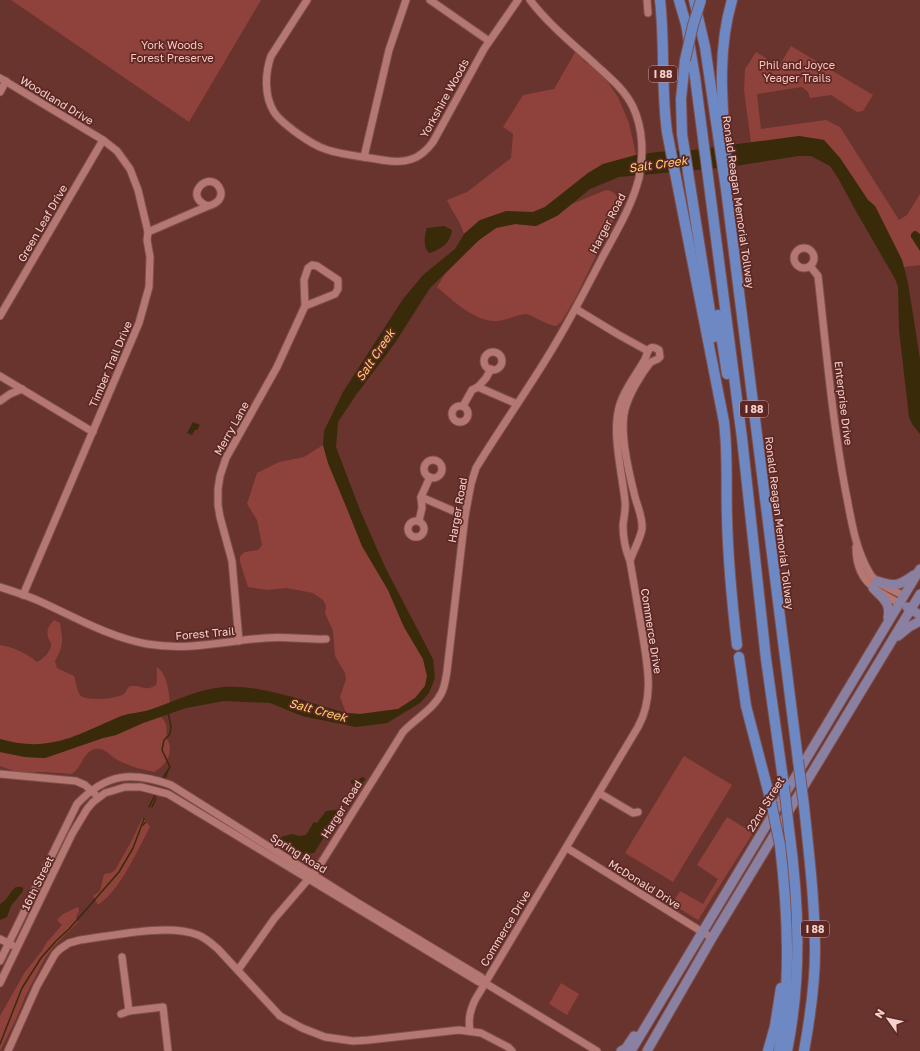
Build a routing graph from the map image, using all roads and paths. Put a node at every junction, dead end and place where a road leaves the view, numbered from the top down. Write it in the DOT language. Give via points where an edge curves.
graph roads {
  1 [pos="308,0"];
  2 [pos="406,0"];
  3 [pos="430,0"];
  4 [pos="518,0"];
  5 [pos="530,0"];
  6 [pos="647,0"];
  7 [pos="660,0"];
  8 [pos="679,0"];
  9 [pos="694,0"];
  10 [pos="701,0"];
  11 [pos="732,0"];
  12 [pos="648,13"];
  13 [pos="489,41"];
  14 [pos="3,80"];
  15 [pos="0,92"];
  16 [pos="721,135"];
  17 [pos="103,140"];
  18 [pos="364,157"];
  19 [pos="688,177"];
  20 [pos="726,189"];
  21 [pos="208,206"];
  22 [pos="148,232"];
  23 [pos="810,266"];
  24 [pos="305,306"];
  25 [pos="576,309"];
  26 [pos="0,316"];
  27 [pos="648,351"];
  28 [pos="491,369"];
  29 [pos="0,376"];
  30 [pos="478,387"];
  31 [pos="22,389"];
  32 [pos="0,401"];
  33 [pos="517,404"];
  34 [pos="464,406"];
  35 [pos="724,422"];
  36 [pos="93,432"];
  37 [pos="742,438"];
  38 [pos="430,477"];
  39 [pos="421,497"];
  40 [pos="465,516"];
  41 [pos="419,521"];
  42 [pos="630,561"];
  43 [pos="919,570"];
  44 [pos="875,584"];
  45 [pos="0,587"];
  46 [pos="23,595"];
  47 [pos="901,599"];
  48 [pos="917,603"];
  49 [pos="920,615"];
  50 [pos="920,622"];
  51 [pos="887,624"];
  52 [pos="326,639"];
  53 [pos="239,641"];
  54 [pos="892,641"];
  55 [pos="737,645"];
  56 [pos="739,657"];
  57 [pos="0,774"];
  58 [pos="92,790"];
  59 [pos="599,793"];
  60 [pos="99,798"];
  61 [pos="638,812"];
  62 [pos="567,848"];
  63 [pos="311,877"];
  64 [pos="785,901"];
  65 [pos="702,932"];
  66 [pos="712,938"];
  67 [pos="0,939"];
  68 [pos="0,942"];
  69 [pos="8,945"];
  70 [pos="17,949"];
  71 [pos="122,956"];
  72 [pos="0,961"];
  73 [pos="238,970"];
  74 [pos="0,983"];
  75 [pos="485,983"];
  76 [pos="129,1010"];
  77 [pos="655,1011"];
  78 [pos="120,1014"];
  79 [pos="470,1031"];
  80 [pos="8,1051"];
  81 [pos="168,1051"];
  82 [pos="512,1051"];
  83 [pos="597,1051"];
  84 [pos="621,1051"];
  85 [pos="631,1051"];
  86 [pos="647,1051"];
  87 [pos="768,1051"];
  88 [pos="779,1051"];
  89 [pos="787,1051"];
  90 [pos="804,1051"];
  1 -- 18 [label="street, Yorkshire Woods" via="271,56 266,76 269,101 277,116 311,144 338,153"];
  2 -- 18 [label="street" via="389,50"];
  3 -- 13 [label="street"];
  4 -- 13 [label="street, Yorkshire Woods"];
  5 -- 25 [label="street, Harger Road" via="546,19 611,78 627,96 638,119 642,147 641,166 634,196"];
  6 -- 12 [label="street"];
  7 -- 35 [label="highway, I 88" via="663,99 670,148"];
  8 -- 37 [label="highway, I 88" via="693,59"];
  9 -- 16 [label="highway, Ronald Reagan Memorial Tollway / I 88"];
  10 -- 19 [label="highway, bridge" via="685,60 681,94 681,118"];
  11 -- 16 [label="highway" via="722,57"];
  13 -- 18 [label="street, Yorkshire Woods" via="433,142 424,152 413,159 398,162"];
  14 -- 15 [label="street"];
  14 -- 17 [label="street, Woodland Drive"];
  16 -- 20 [label="highway, Ronald Reagan Memorial Tollway / I 88"];
  16 -- 20 [label="highway" via="728,168"];
  17 -- 22 [label="street, Timber Trail Drive" via="121,156 133,174"];
  17 -- 26 [label="street, Green Leaf Drive"];
  19 -- 35 [label="highway" via="711,315"];
  19 -- 37 [label="highway" via="709,257 734,420"];
  20 -- 90 [label="highway, Ronald Reagan Memorial Tollway / I 88, bridge" via="812,881 815,953 811,1008"];
  21 -- 22 [label="street"];
  22 -- 36 [label="street, Timber Trail Drive" via="150,273 144,307 134,337"];
  23 -- 44 [label="street, Enterprise Drive" via="818,276 835,431 856,545"];
  24 -- 24 [label="street, Merry Lane" via="335,294 338,289 338,280 312,264 305,273"];
  24 -- 53 [label="street, Merry Lane" via="277,367 226,458 220,476 218,505 232,561"];
  25 -- 27 [label="street"];
  25 -- 33 [label="street, Harger Road"];
  27 -- 42 [label="street, Commerce Drive" via="646,359 623,397 618,414 619,459 626,504 623,535"];
  27 -- 42 [label="street" via="651,348 658,349 660,357 651,362 640,379 626,406 623,420 626,455 642,524"];
  28 -- 30 [label="street"];
  29 -- 31 [label="street"];
  30 -- 33 [label="street"];
  30 -- 34 [label="street" via="472,390"];
  31 -- 32 [label="street"];
  31 -- 36 [label="street"];
  33 -- 40 [label="street, Harger Road" via="476,468"];
  35 -- 55 [label="highway, I 88" via="727,446 730,584"];
  36 -- 46 [label="street, Timber Trail Drive"];
  37 -- 89 [label="highway, I 88, bridge" via="766,659 796,887 798,952 794,1010"];
  38 -- 39 [label="street"];
  39 -- 40 [label="street"];
  39 -- 41 [label="street"];
  40 -- 63 [label="street, Harger Road" via="447,671 442,692 434,704 411,723 395,743"];
  42 -- 59 [label="street, Commerce Drive" via="648,668 649,695 640,723"];
  43 -- 44 [label="main road" via="902,584"];
  43 -- 47 [label="main road, 22nd Street"];
  44 -- 47 [label="street, Enterprise Drive"];
  44 -- 51 [label="main road" via="890,610"];
  45 -- 46 [label="street, Forest Trail"];
  46 -- 53 [label="street, Forest Trail" via="106,632 146,644 185,647"];
  47 -- 48 [label="main road"];
  47 -- 51 [label="main road, 22nd Street"];
  48 -- 49 [label="main road"];
  48 -- 54 [label="main road"];
  50 -- 54 [label="main road" via="909,627"];
  51 -- 65 [label="main road, 22nd Street"];
  52 -- 53 [label="street, Forest Trail" via="268,638"];
  54 -- 66 [label="main road"];
  56 -- 64 [label="highway, I 88, bridge" via="746,706 780,845"];
  57 -- 58 [label="street" via="72,780"];
  58 -- 60 [label="street"];
  58 -- 63 [label="street, Spring Road" via="123,777 144,777 171,785"];
  58 -- 69 [label="street, 16th Street" via="72,812"];
  59 -- 61 [label="street" via="633,813"];
  59 -- 62 [label="street, Commerce Drive"];
  60 -- 63 [label="street, Spring Road" via="105,793 125,787 142,786 168,794"];
  60 -- 70 [label="street, 16th Street" via="82,816"];
  62 -- 65 [label="street, McDonald Drive"];
  62 -- 75 [label="street, Commerce Drive"];
  63 -- 73 [label="street, Harger Road" via="274,920"];
  63 -- 75 [label="street, Spring Road" via="479,982"];
  64 -- 87 [label="highway" via="783,968 778,1007"];
  64 -- 88 [label="highway, I 88" via="788,975"];
  65 -- 66 [label="street, McDonald Drive"];
  65 -- 77 [label="main road, 22nd Street"];
  66 -- 86 [label="main road"];
  67 -- 69 [label="street"];
  68 -- 69 [label="street"];
  69 -- 70 [label="street"];
  69 -- 72 [label="street, 16th Street"];
  70 -- 74 [label="street, 16th Street"];
  71 -- 76 [label="street"];
  73 -- 79 [label="street" via="280,1016 328,1038 353,1041"];
  73 -- 80 [label="street" via="207,940 176,930 154,930 69,943 60,948 48,967"];
  75 -- 79 [label="street, Commerce Drive" via="470,1011"];
  75 -- 83 [label="street, Spring Road"];
  76 -- 78 [label="street"];
  76 -- 81 [label="street" via="162,1007"];
  77 -- 84 [label="main road" via="648,1015"];
  77 -- 85 [label="main road, 22nd Street"];
  79 -- 82 [label="street" via="481,1033"];
}
